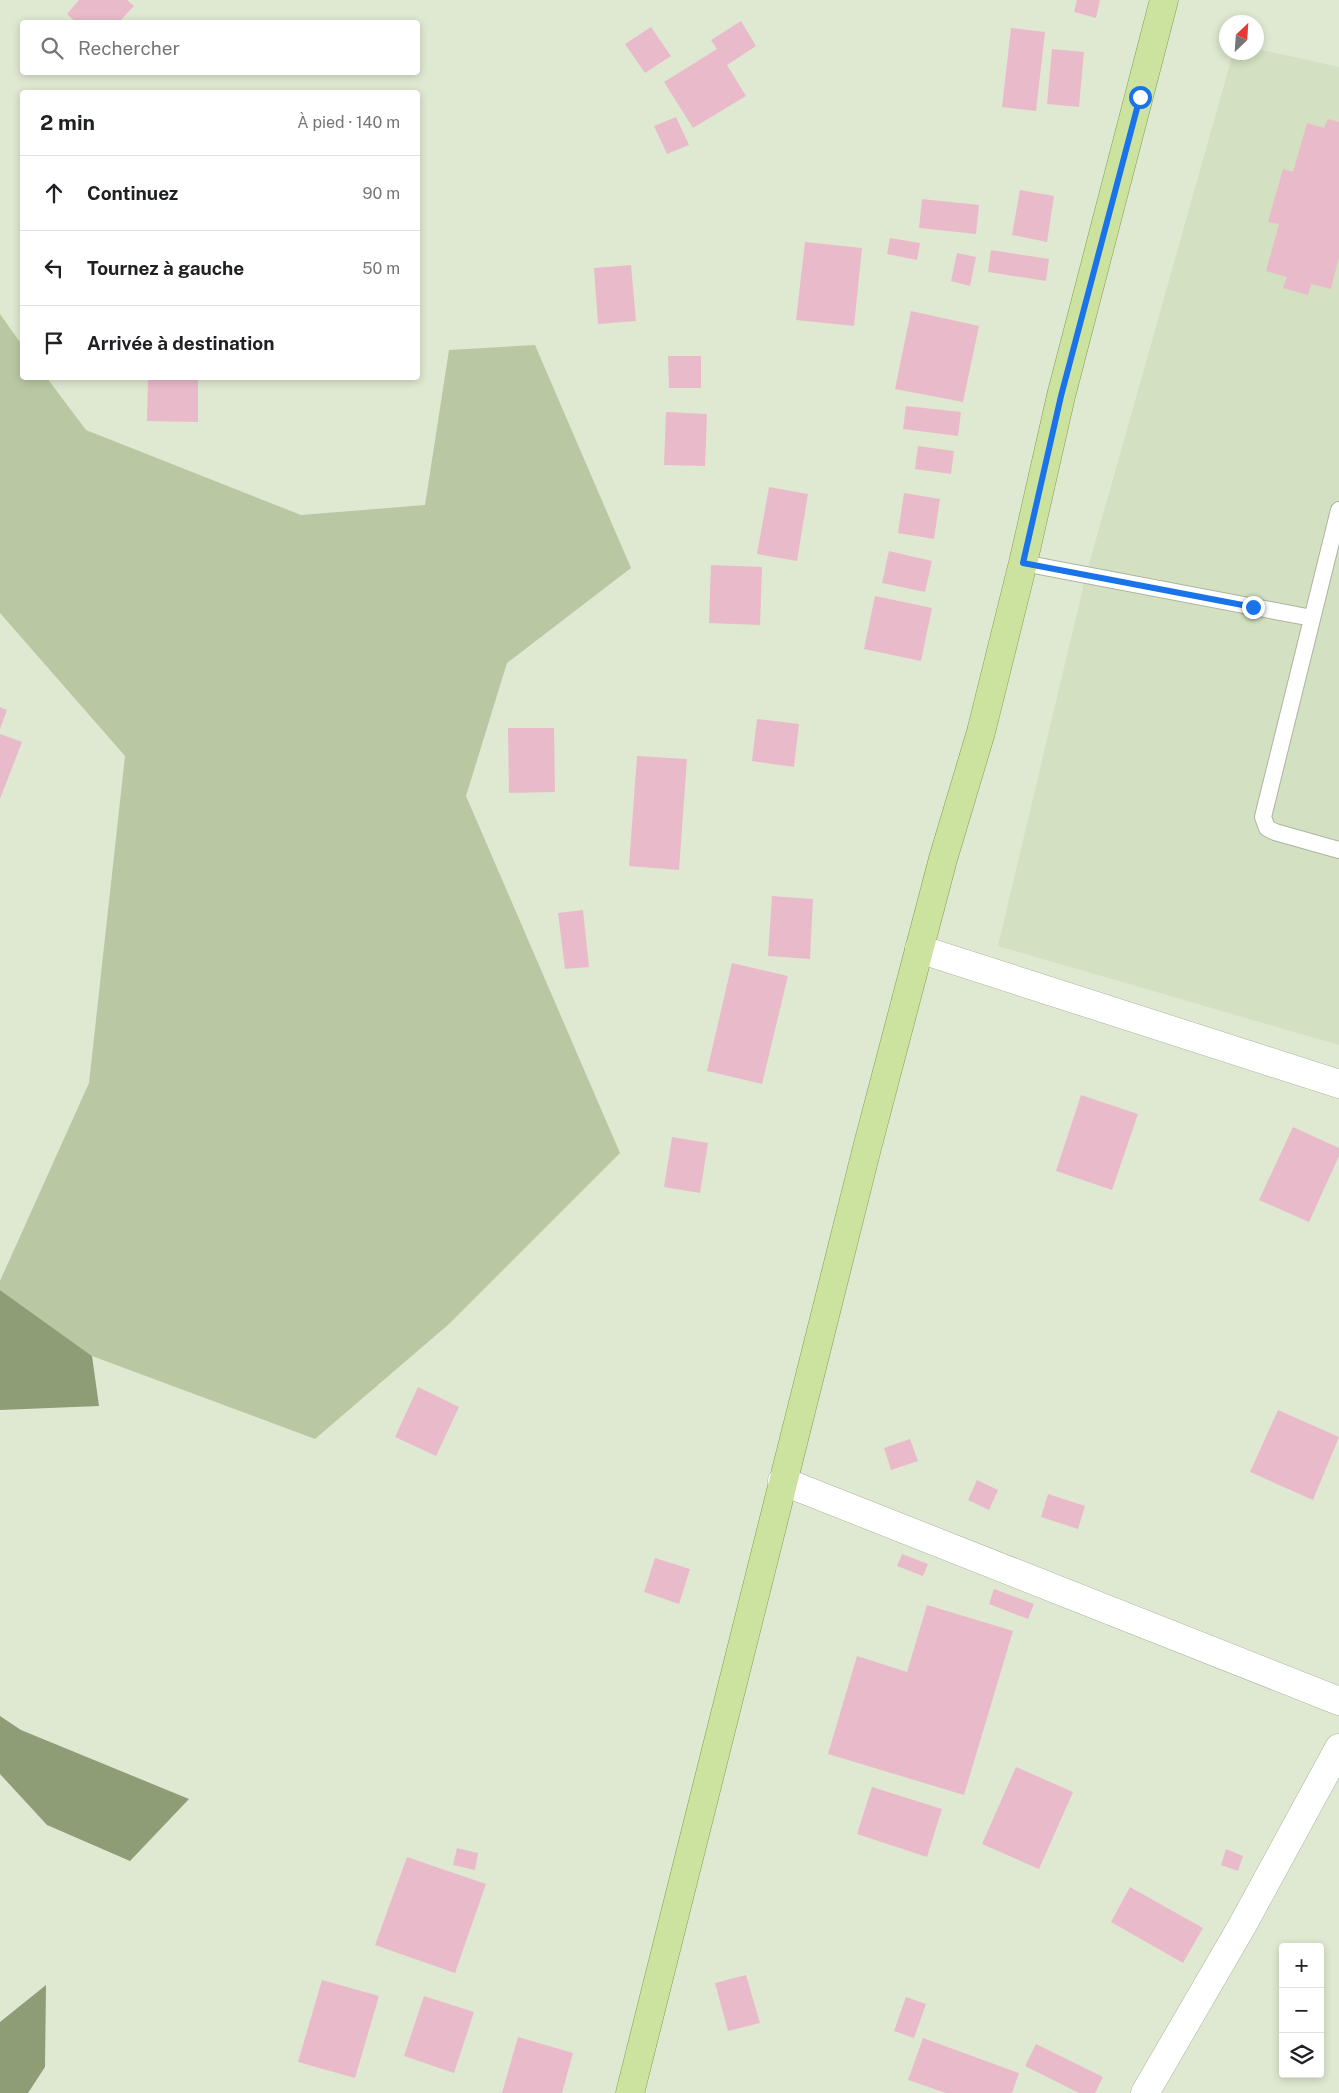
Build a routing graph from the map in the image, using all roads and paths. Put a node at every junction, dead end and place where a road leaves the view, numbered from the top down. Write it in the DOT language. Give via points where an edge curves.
graph roads {
  1 [pos="1164,0"];
  2 [pos="1339,510"];
  3 [pos="1023,563"];
  4 [pos="1312,618"];
  5 [pos="1339,850"];
  6 [pos="919,949"];
  7 [pos="1339,1084"];
  8 [pos="782,1481"];
  9 [pos="1339,1701"];
  10 [pos="1339,1748"];
  11 [pos="630,2093"];
  12 [pos="1145,2093"];
  1 -- 3 [label="main road" via="1061,396"];
  2 -- 4 [label="lane"];
  3 -- 4 [label="lane"];
  3 -- 6 [label="main road" via="981,732"];
  4 -- 5 [label="lane" via="1263,817 1267,828 1275,832"];
  6 -- 7 [label="street"];
  6 -- 8 [label="main road"];
  8 -- 9 [label="street"];
  8 -- 11 [label="main road"];
  10 -- 12 [label="street" via="1242,1926"];
}
